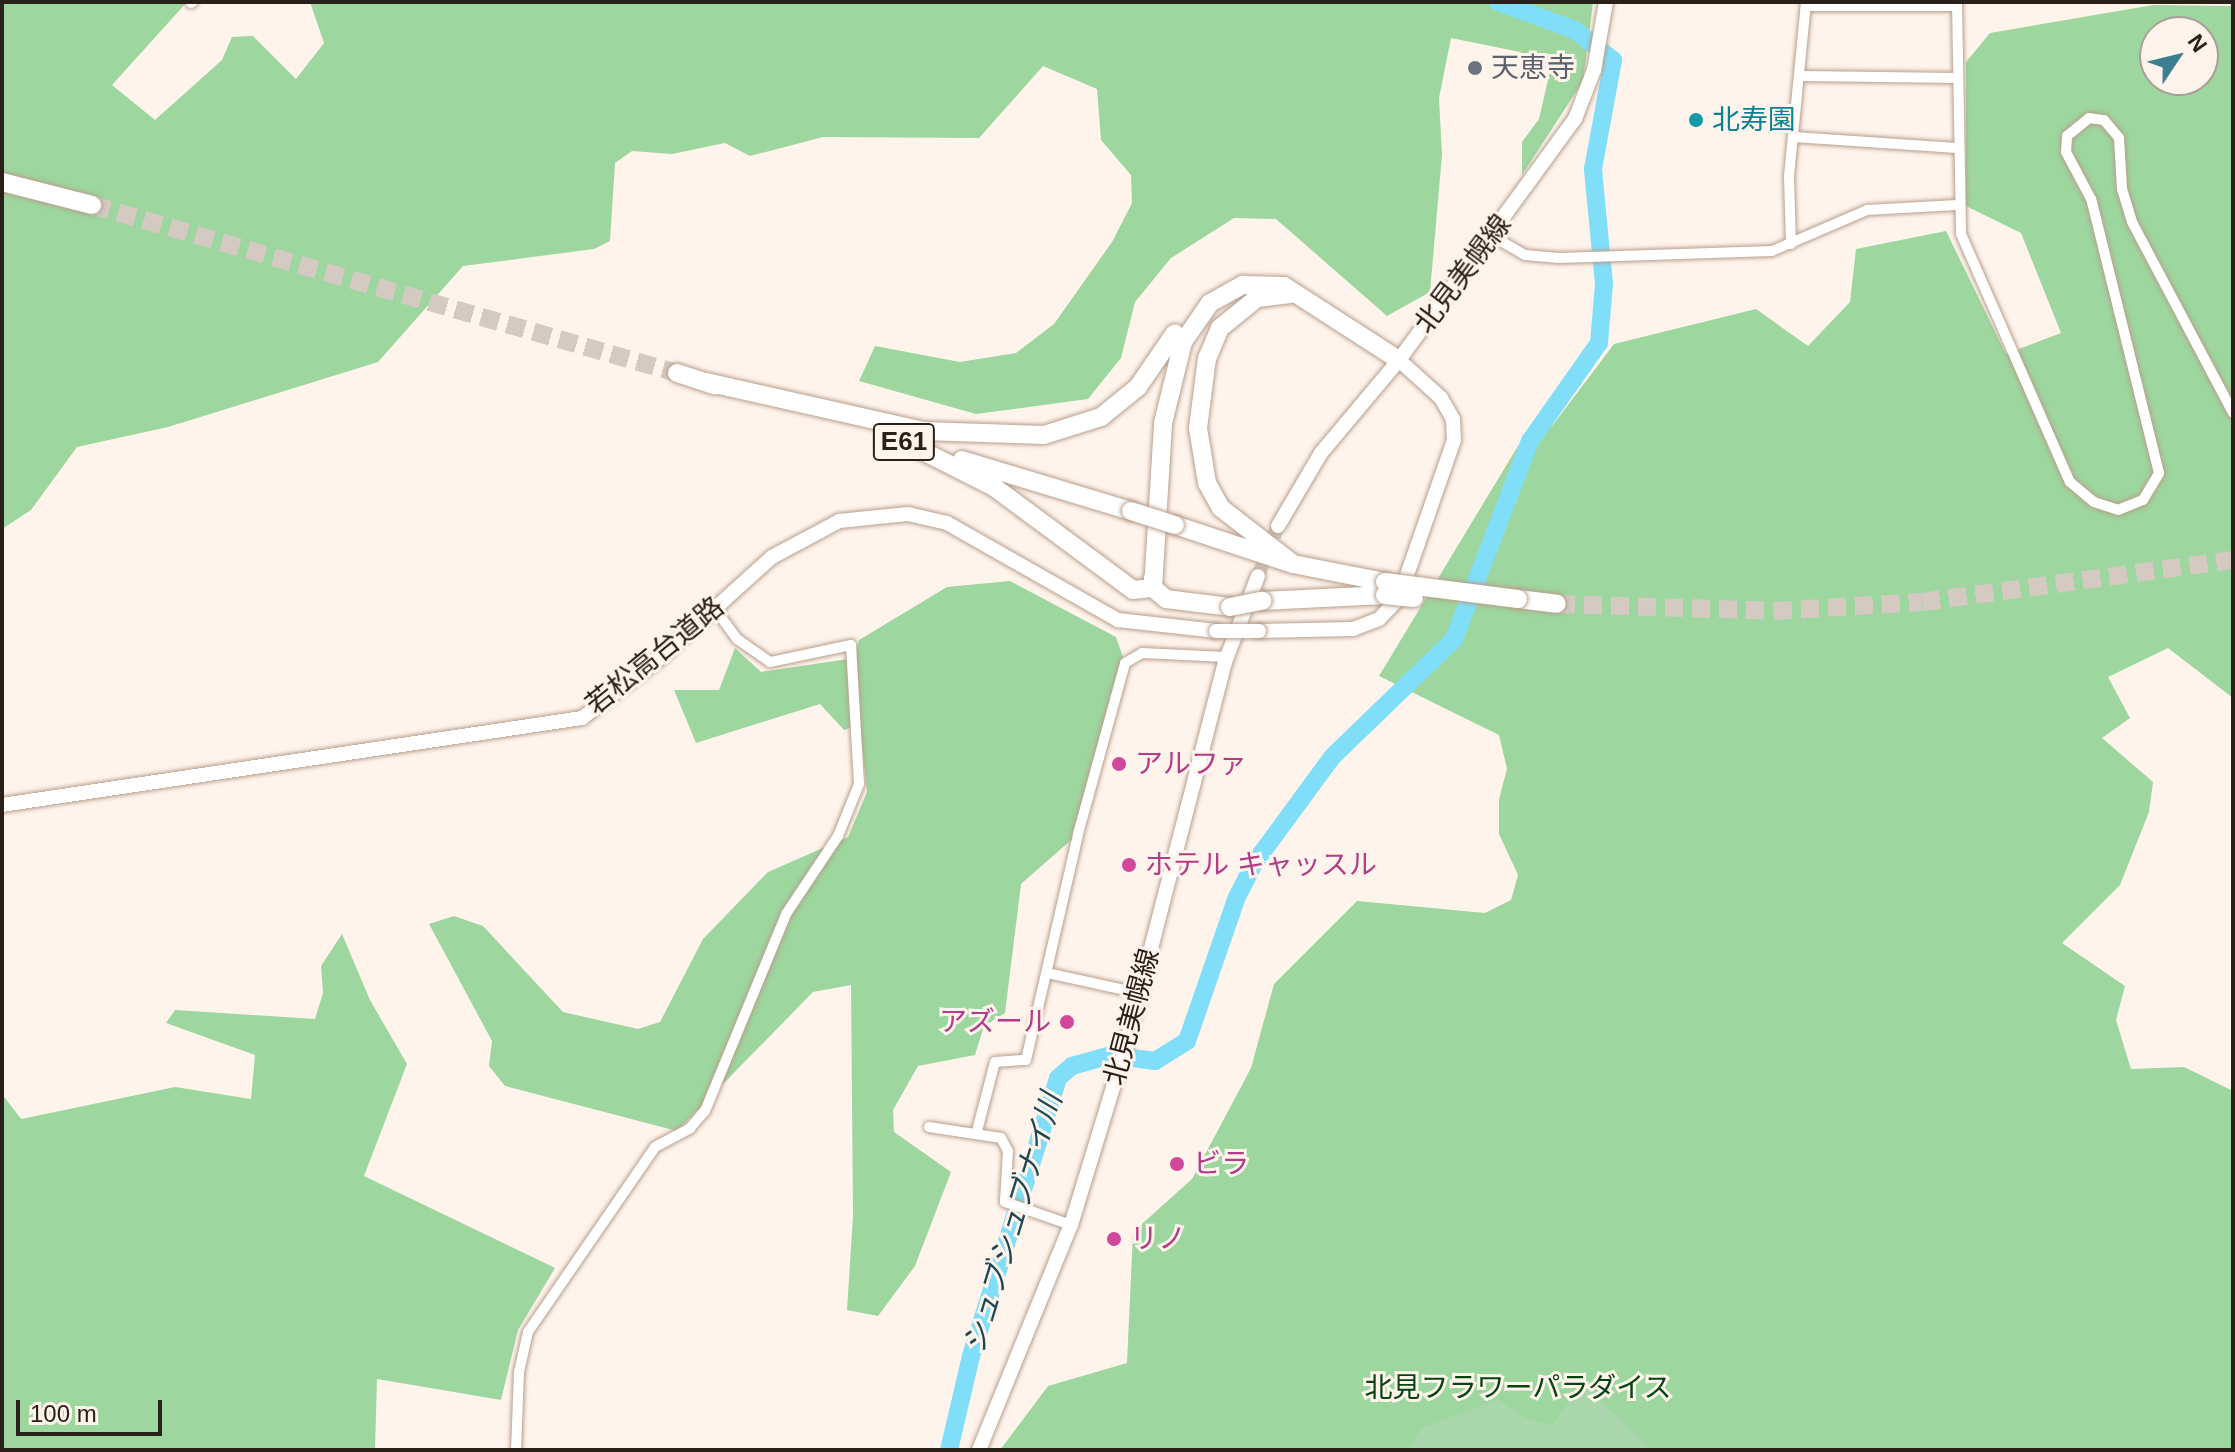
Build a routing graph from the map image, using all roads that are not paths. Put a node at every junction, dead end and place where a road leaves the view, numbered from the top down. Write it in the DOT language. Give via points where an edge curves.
graph roads {
  1 [pos="1606,2"];
  2 [pos="1806,4"];
  3 [pos="1957,4"];
  4 [pos="1801,76"];
  5 [pos="1958,78"];
  6 [pos="1794,137"];
  7 [pos="1957,148"];
  8 [pos="2,182"];
  9 [pos="92,205"];
  10 [pos="1957,205"];
  11 [pos="1492,236"];
  12 [pos="1791,244"];
  13 [pos="1301,294"];
  14 [pos="1175,333"];
  15 [pos="1399,360"];
  16 [pos="677,373"];
  17 [pos="706,382"];
  18 [pos="2233,413"];
  19 [pos="905,442"];
  20 [pos="1278,526"];
  21 [pos="1293,564"];
  22 [pos="1258,576"];
  23 [pos="1153,588"];
  24 [pos="1385,589"];
  25 [pos="1550,603"];
  26 [pos="715,609"];
  27 [pos="1226,657"];
  28 [pos="2,805"];
  29 [pos="1047,973"];
  30 [pos="1139,993"];
  31 [pos="929,1127"];
  32 [pos="977,1131"];
  33 [pos="1071,1225"];
  34 [pos="516,1450"];
  35 [pos="979,1450"];
  1 -- 11 [label="street, 北見美幌線" via="1594,70 1575,119"];
  2 -- 3 [label="street"];
  2 -- 4 [label="street"];
  3 -- 5 [label="street"];
  4 -- 5 [label="street"];
  4 -- 6 [label="street"];
  5 -- 7 [label="street"];
  6 -- 7 [label="street"];
  6 -- 12 [label="street"];
  7 -- 10 [label="street"];
  8 -- 9 [label="highway"];
  10 -- 12 [label="street" via="1867,210"];
  10 -- 18 [label="street" via="1961,234 2070,482 2094,502 2118,510 2143,500 2159,473 2156,442 2091,199 2066,152 2067,136 2079,123 2089,118 2112,126 2122,148 2122,189 2132,222"];
  11 -- 12 [label="street" via="1525,255 1595,259 1772,251"];
  11 -- 15 [label="street, 北見美幌線"];
  13 -- 15 [label="highway"];
  13 -- 21 [label="highway" via="1257,298 1220,328 1207,358 1198,428 1207,483 1221,508"];
  13 -- 23 [label="highway" via="1266,282 1227,290 1196,318 1183,342 1163,423"];
  14 -- 15 [label="highway" via="1208,289 1237,274 1266,271 1303,282 1376,335"];
  14 -- 17 [label="highway" via="1138,387 1101,417 1044,435 923,431"];
  14 -- 23 [label="highway" via="1155,416"];
  15 -- 20 [label="street, 北見美幌線" via="1321,453"];
  15 -- 26 [label="street, 若松高台道路, bridge" via="1441,398 1453,419 1454,440 1399,598 1379,619 1353,629 1216,631 1118,620 987,543 947,523 908,514 839,521 807,535 772,557"];
  16 -- 17 [label="highway, E61"];
  17 -- 19 [label="highway, E61"];
  19 -- 21 [label="highway, E61, bridge"];
  19 -- 23 [label="highway" via="994,487 1133,590"];
  21 -- 24 [label="highway, E61"];
  22 -- 27 [label="street, 北見美幌線"];
  23 -- 24 [label="highway, bridge" via="1166,599 1230,607"];
  24 -- 25 [label="highway, E61, bridge"];
  26 -- 28 [label="street, 若松高台道路" via="614,697 582,718"];
  26 -- 34 [label="street" via="737,639 770,662 851,645 859,784 838,836 786,914 705,1111 690,1128 655,1147 528,1332 519,1372"];
  27 -- 29 [label="street" via="1142,653 1125,663"];
  27 -- 30 [label="street, 北見美幌線"];
  29 -- 30 [label="street"];
  29 -- 32 [label="street" via="1026,1060 995,1062"];
  30 -- 33 [label="street, 北見美幌線"];
  31 -- 32 [label="street"];
  32 -- 33 [label="street" via="1006,1143 1002,1194 1012,1207"];
  33 -- 35 [label="street, 北見美幌線"];
}
